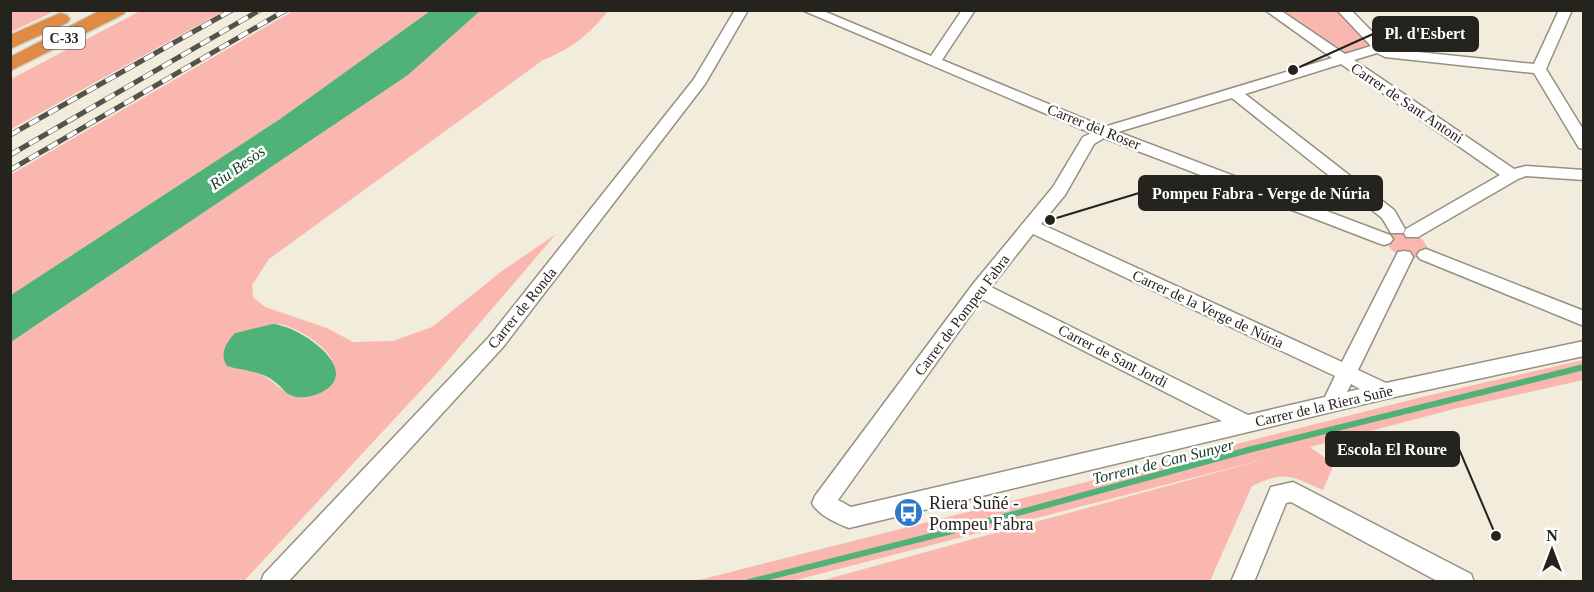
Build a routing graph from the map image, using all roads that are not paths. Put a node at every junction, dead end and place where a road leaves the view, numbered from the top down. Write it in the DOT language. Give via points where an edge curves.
graph roads {
  1 [pos="77,10"];
  2 [pos="117,10"];
  3 [pos="742,10"];
  4 [pos="808,10"];
  5 [pos="969,10"];
  6 [pos="1271,10"];
  7 [pos="1343,10"];
  8 [pos="1566,10"];
  9 [pos="10,43"];
  10 [pos="1382,51"];
  11 [pos="1344,60"];
  12 [pos="934,61"];
  13 [pos="10,65"];
  14 [pos="1539,69"];
  15 [pos="1234,93"];
  16 [pos="1103,132"];
  17 [pos="1584,144"];
  18 [pos="1512,175"];
  19 [pos="1584,176"];
  20 [pos="1030,226"];
  21 [pos="1398,234"];
  22 [pos="1426,255"];
  23 [pos="1404,256"];
  24 [pos="979,289"];
  25 [pos="1584,319"];
  26 [pos="1584,348"];
  27 [pos="1348,374"];
  28 [pos="1385,391"];
  29 [pos="1331,404"];
  30 [pos="1247,424"];
  31 [pos="823,503"];
  32 [pos="272,582"];
  33 [pos="1242,582"];
  34 [pos="1463,582"];
  1 -- 9 [label="highway, C-33"];
  2 -- 13 [label="highway, C-33"];
  3 -- 32 [label="street, Carrer de Ronda" via="700,81 496,342"];
  4 -- 12 [label="street, Carrer del Roser"];
  5 -- 12 [label="street"];
  6 -- 11 [label="street, Carrer de Sant Antoni"];
  7 -- 10 [label="street"];
  8 -- 14 [label="street"];
  10 -- 11 [label="street"];
  10 -- 14 [label="street"];
  11 -- 15 [label="street"];
  11 -- 18 [label="street, Carrer de Sant Antoni"];
  12 -- 16 [label="street, Carrer del Roser"];
  14 -- 17 [label="street"];
  15 -- 16 [label="street"];
  15 -- 21 [label="street" via="1388,214"];
  16 -- 20 [label="street, Carrer de Pompeu Fabra" via="1088,141 1059,191"];
  16 -- 21 [label="street, Carrer del Roser"];
  18 -- 19 [label="street" via="1526,171"];
  18 -- 21 [label="street"];
  20 -- 24 [label="street, Carrer de Pompeu Fabra"];
  20 -- 27 [label="street, Carrer de la Verge de Núria"];
  21 -- 22 [label="street" via="1426,244"];
  21 -- 23 [label="street" via="1390,249"];
  22 -- 23 [label="street"];
  22 -- 25 [label="street"];
  23 -- 27 [label="street"];
  24 -- 30 [label="street, Carrer de Sant Jordi"];
  24 -- 31 [label="street, Carrer de Pompeu Fabra"];
  26 -- 28 [label="street, Carrer de la Riera Suñe"];
  27 -- 28 [label="street, Carrer de la Verge de Núria"];
  27 -- 29 [label="street"];
  28 -- 29 [label="street, Carrer de la Riera Suñe"];
  29 -- 30 [label="street, Carrer de la Riera Suñe"];
  30 -- 31 [label="street, Carrer de la Riera Suñe" via="849,518"];
  33 -- 34 [label="street" via="1279,495 1286,492 1293,492"];
}
